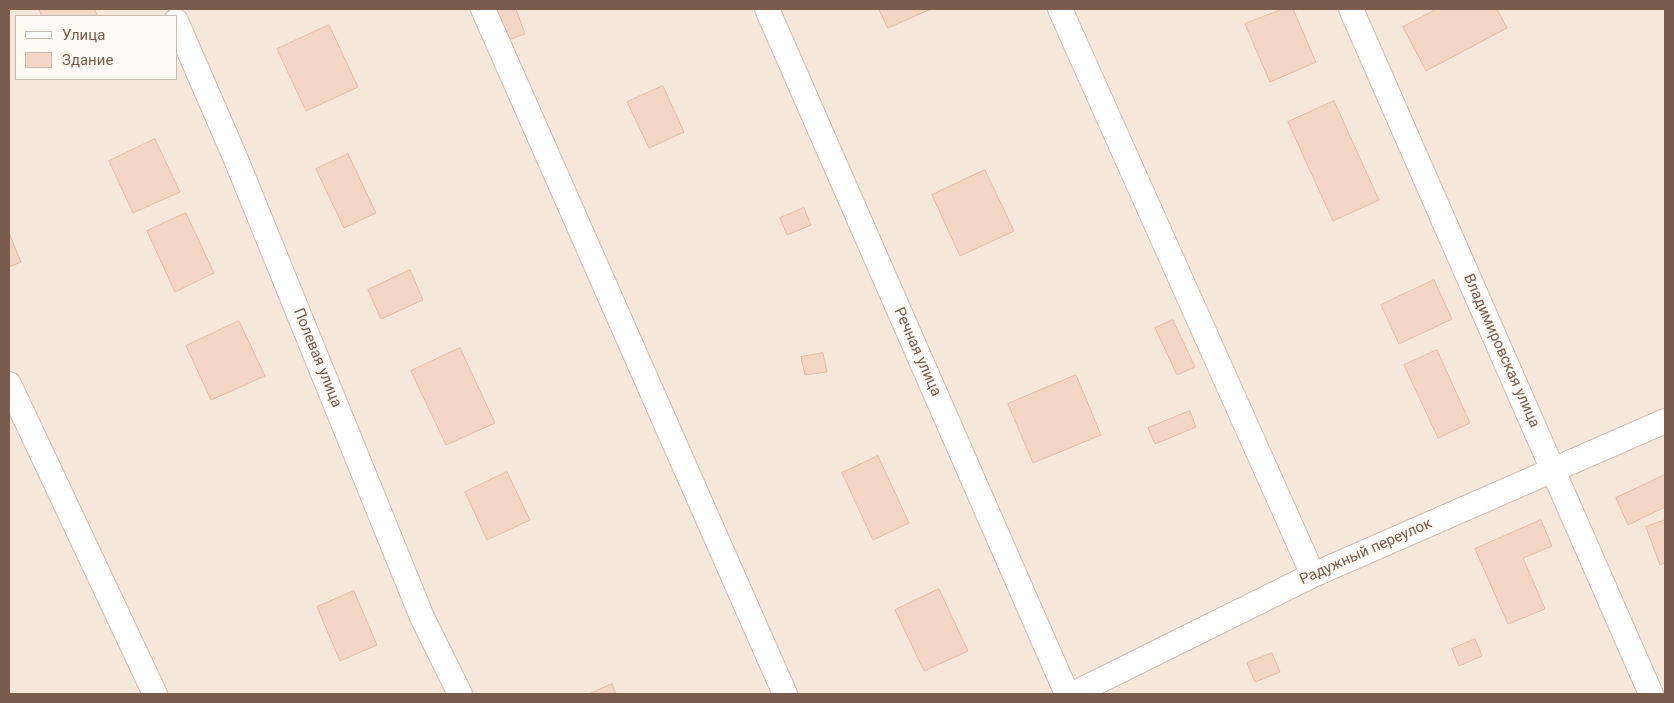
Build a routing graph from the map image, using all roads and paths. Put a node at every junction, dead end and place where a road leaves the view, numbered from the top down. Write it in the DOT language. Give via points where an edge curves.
graph roads {
  1 [pos="483,9"];
  2 [pos="767,9"];
  3 [pos="1060,9"];
  4 [pos="1351,9"];
  5 [pos="178,26"];
  6 [pos="9,384"];
  7 [pos="1665,421"];
  8 [pos="1553,469"];
  9 [pos="1313,575"];
  10 [pos="155,694"];
  11 [pos="460,694"];
  12 [pos="785,694"];
  13 [pos="1067,694"];
  14 [pos="1073,694"];
  15 [pos="1651,694"];
  1 -- 12 [label="street"];
  2 -- 13 [label="street, Речная улица"];
  3 -- 9 [label="street"];
  4 -- 8 [label="street, Владимировская улица"];
  5 -- 11 [label="street, Полевая улица" via="422,616"];
  6 -- 10 [label="street"];
  7 -- 8 [label="street, Радужный переулок"];
  8 -- 9 [label="street, Радужный переулок"];
  8 -- 15 [label="street, Владимировская улица"];
  9 -- 14 [label="street, Радужный переулок"];
}
